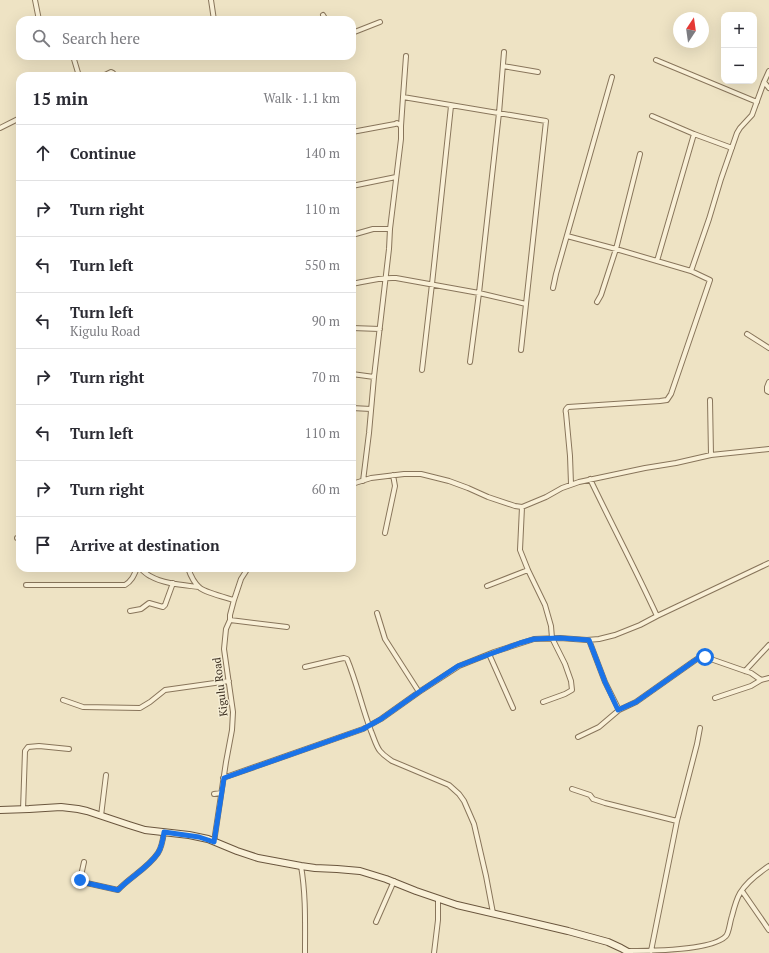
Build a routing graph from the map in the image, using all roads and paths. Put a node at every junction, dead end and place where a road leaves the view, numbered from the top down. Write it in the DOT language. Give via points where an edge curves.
graph roads {
  1 [pos="35,0"];
  2 [pos="211,0"];
  3 [pos="39,16"];
  4 [pos="213,16"];
  5 [pos="380,22"];
  6 [pos="356,31"];
  7 [pos="504,52"];
  8 [pos="406,56"];
  9 [pos="74,60"];
  10 [pos="656,60"];
  11 [pos="503,66"];
  12 [pos="769,71"];
  13 [pos="78,72"];
  14 [pos="538,72"];
  15 [pos="612,77"];
  16 [pos="764,82"];
  17 [pos="769,88"];
  18 [pos="403,97"];
  19 [pos="757,102"];
  20 [pos="451,106"];
  21 [pos="499,113"];
  22 [pos="652,116"];
  23 [pos="16,120"];
  24 [pos="1,126"];
  25 [pos="401,126"];
  26 [pos="356,131"];
  27 [pos="694,134"];
  28 [pos="732,148"];
  29 [pos="640,154"];
  30 [pos="396,178"];
  31 [pos="356,185"];
  32 [pos="390,229"];
  33 [pos="356,234"];
  34 [pos="567,236"];
  35 [pos="616,248"];
  36 [pos="657,261"];
  37 [pos="691,271"];
  38 [pos="386,278"];
  39 [pos="356,283"];
  40 [pos="432,284"];
  41 [pos="553,288"];
  42 [pos="479,294"];
  43 [pos="597,302"];
  44 [pos="526,304"];
  45 [pos="356,328"];
  46 [pos="380,329"];
  47 [pos="747,334"];
  48 [pos="769,348"];
  49 [pos="521,350"];
  50 [pos="470,362"];
  51 [pos="422,370"];
  52 [pos="356,375"];
  53 [pos="374,377"];
  54 [pos="769,382"];
  55 [pos="769,392"];
  56 [pos="710,400"];
  57 [pos="356,408"];
  58 [pos="371,409"];
  59 [pos="769,449"];
  60 [pos="711,455"];
  61 [pos="393,475"];
  62 [pos="363,480"];
  63 [pos="590,480"];
  64 [pos="356,483"];
  65 [pos="571,484"];
  66 [pos="522,507"];
  67 [pos="385,533"];
  68 [pos="769,563"];
  69 [pos="528,570"];
  70 [pos="136,572"];
  71 [pos="144,572"];
  72 [pos="189,572"];
  73 [pos="245,572"];
  74 [pos="173,583"];
  75 [pos="26,585"];
  76 [pos="487,586"];
  77 [pos="199,587"];
  78 [pos="234,600"];
  79 [pos="130,610"];
  80 [pos="377,613"];
  81 [pos="657,616"];
  82 [pos="230,620"];
  83 [pos="287,627"];
  84 [pos="552,638"];
  85 [pos="589,640"];
  86 [pos="769,645"];
  87 [pos="489,654"];
  88 [pos="305,668"];
  89 [pos="745,671"];
  90 [pos="769,678"];
  91 [pos="761,680"];
  92 [pos="229,681"];
  93 [pos="419,692"];
  94 [pos="714,698"];
  95 [pos="63,700"];
  96 [pos="543,702"];
  97 [pos="513,708"];
  98 [pos="618,710"];
  99 [pos="369,725"];
  100 [pos="700,728"];
  101 [pos="578,737"];
  102 [pos="69,749"];
  103 [pos="106,775"];
  104 [pos="224,778"];
  105 [pos="572,789"];
  106 [pos="222,793"];
  107 [pos="214,794"];
  108 [pos="0,810"];
  109 [pos="23,810"];
  110 [pos="101,816"];
  111 [pos="677,821"];
  112 [pos="164,832"];
  113 [pos="214,842"];
  114 [pos="84,862"];
  115 [pos="301,866"];
  116 [pos="769,866"];
  117 [pos="394,881"];
  118 [pos="742,891"];
  119 [pos="438,899"];
  120 [pos="493,913"];
  121 [pos="769,920"];
  122 [pos="376,922"];
  123 [pos="764,923"];
  124 [pos="769,930"];
  125 [pos="651,951"];
  126 [pos="628,952"];
  127 [pos="305,953"];
  128 [pos="434,953"];
  1 -- 3 [label="street"];
  2 -- 4 [label="street"];
  5 -- 6 [label="street"];
  7 -- 11 [label="street"];
  8 -- 18 [label="street"];
  9 -- 13 [label="street"];
  10 -- 19 [label="street"];
  11 -- 14 [label="street"];
  11 -- 21 [label="street"];
  12 -- 16 [label="street"];
  15 -- 34 [label="street"];
  16 -- 17 [label="street"];
  16 -- 19 [label="street"];
  18 -- 20 [label="street"];
  18 -- 25 [label="street"];
  19 -- 28 [label="street" via="751,116 740,128"];
  20 -- 21 [label="street"];
  20 -- 40 [label="street"];
  21 -- 42 [label="street"];
  21 -- 44 [label="street" via="546,121"];
  22 -- 27 [label="street"];
  23 -- 24 [label="street"];
  25 -- 26 [label="street" via="397,123"];
  25 -- 30 [label="street"];
  27 -- 28 [label="street"];
  27 -- 36 [label="street"];
  28 -- 37 [label="street"];
  29 -- 35 [label="street"];
  30 -- 31 [label="street"];
  30 -- 32 [label="street"];
  32 -- 33 [label="street" via="373,229"];
  32 -- 38 [label="street"];
  34 -- 35 [label="street"];
  34 -- 41 [label="street"];
  35 -- 36 [label="street"];
  35 -- 43 [label="street"];
  36 -- 37 [label="street"];
  37 -- 65 [label="street" via="710,280 671,394 667,400 660,401 568,407 565,410"];
  38 -- 39 [label="street"];
  38 -- 40 [label="street"];
  38 -- 46 [label="street"];
  40 -- 42 [label="street"];
  40 -- 51 [label="street"];
  42 -- 44 [label="street"];
  42 -- 50 [label="street"];
  44 -- 49 [label="street"];
  45 -- 46 [label="street"];
  46 -- 53 [label="street"];
  47 -- 48 [label="street"];
  52 -- 53 [label="street"];
  53 -- 58 [label="street"];
  54 -- 55 [label="street"];
  56 -- 60 [label="street"];
  57 -- 58 [label="street"];
  58 -- 62 [label="street"];
  59 -- 60 [label="street"];
  60 -- 63 [label="street"];
  61 -- 62 [label="street"];
  61 -- 66 [label="street" via="421,474"];
  61 -- 67 [label="street" via="395,486"];
  62 -- 64 [label="street"];
  63 -- 65 [label="street"];
  63 -- 81 [label="street"];
  65 -- 66 [label="street"];
  66 -- 69 [label="street" via="520,550"];
  68 -- 81 [label="street"];
  69 -- 76 [label="street"];
  69 -- 84 [label="street" via="544,605"];
  70 -- 75 [label="street" via="125,585"];
  71 -- 74 [label="street"];
  72 -- 77 [label="street"];
  73 -- 78 [label="street, Kigulu Road"];
  74 -- 77 [label="street"];
  74 -- 79 [label="street" via="163,607 149,604 141,609"];
  77 -- 78 [label="street"];
  78 -- 82 [label="street, Kigulu Road"];
  80 -- 93 [label="street" via="385,639"];
  81 -- 85 [label="street" via="640,626 615,635"];
  82 -- 83 [label="street"];
  82 -- 92 [label="street, Kigulu Road" via="226,629 224,649"];
  84 -- 85 [label="street"];
  84 -- 87 [label="street" via="534,639"];
  84 -- 96 [label="street" via="565,664 572,690"];
  85 -- 98 [label="street"];
  86 -- 89 [label="street"];
  87 -- 93 [label="street" via="458,666"];
  87 -- 97 [label="street"];
  88 -- 99 [label="street" via="347,659"];
  89 -- 91 [label="street"];
  89 -- 98 [label="street" via="700,657 636,702"];
  90 -- 91 [label="street"];
  91 -- 94 [label="street" via="751,686"];
  92 -- 95 [label="street" via="165,690 140,708 83,707"];
  92 -- 104 [label="street, Kigulu Road" via="233,712"];
  93 -- 99 [label="street"];
  98 -- 101 [label="street" via="598,727"];
  99 -- 104 [label="street"];
  99 -- 120 [label="street" via="377,747 386,757 448,785 464,801 474,824"];
  100 -- 111 [label="street"];
  102 -- 109 [label="street" via="40,746 28,747 25,750"];
  103 -- 110 [label="street"];
  104 -- 106 [label="street, Kigulu Road"];
  105 -- 111 [label="street" via="590,794 593,799 605,803"];
  106 -- 107 [label="street"];
  106 -- 113 [label="street, Kigulu Road"];
  108 -- 109 [label="street"];
  109 -- 110 [label="street" via="69,807"];
  110 -- 112 [label="street" via="145,830"];
  111 -- 125 [label="street"];
  112 -- 113 [label="street"];
  112 -- 114 [label="street" via="162,844 153,859 118,890 82,882 80,880"];
  113 -- 115 [label="street" via="252,856"];
  115 -- 117 [label="street" via="360,871"];
  115 -- 127 [label="street" via="305,902"];
  116 -- 118 [label="street"];
  117 -- 119 [label="street"];
  117 -- 122 [label="street"];
  118 -- 123 [label="street"];
  118 -- 125 [label="street" via="735,905 727,935 718,942"];
  119 -- 120 [label="street"];
  119 -- 128 [label="street"];
  120 -- 126 [label="street" via="608,942"];
  121 -- 123 [label="street"];
  123 -- 124 [label="street"];
  125 -- 126 [label="street"];
}
